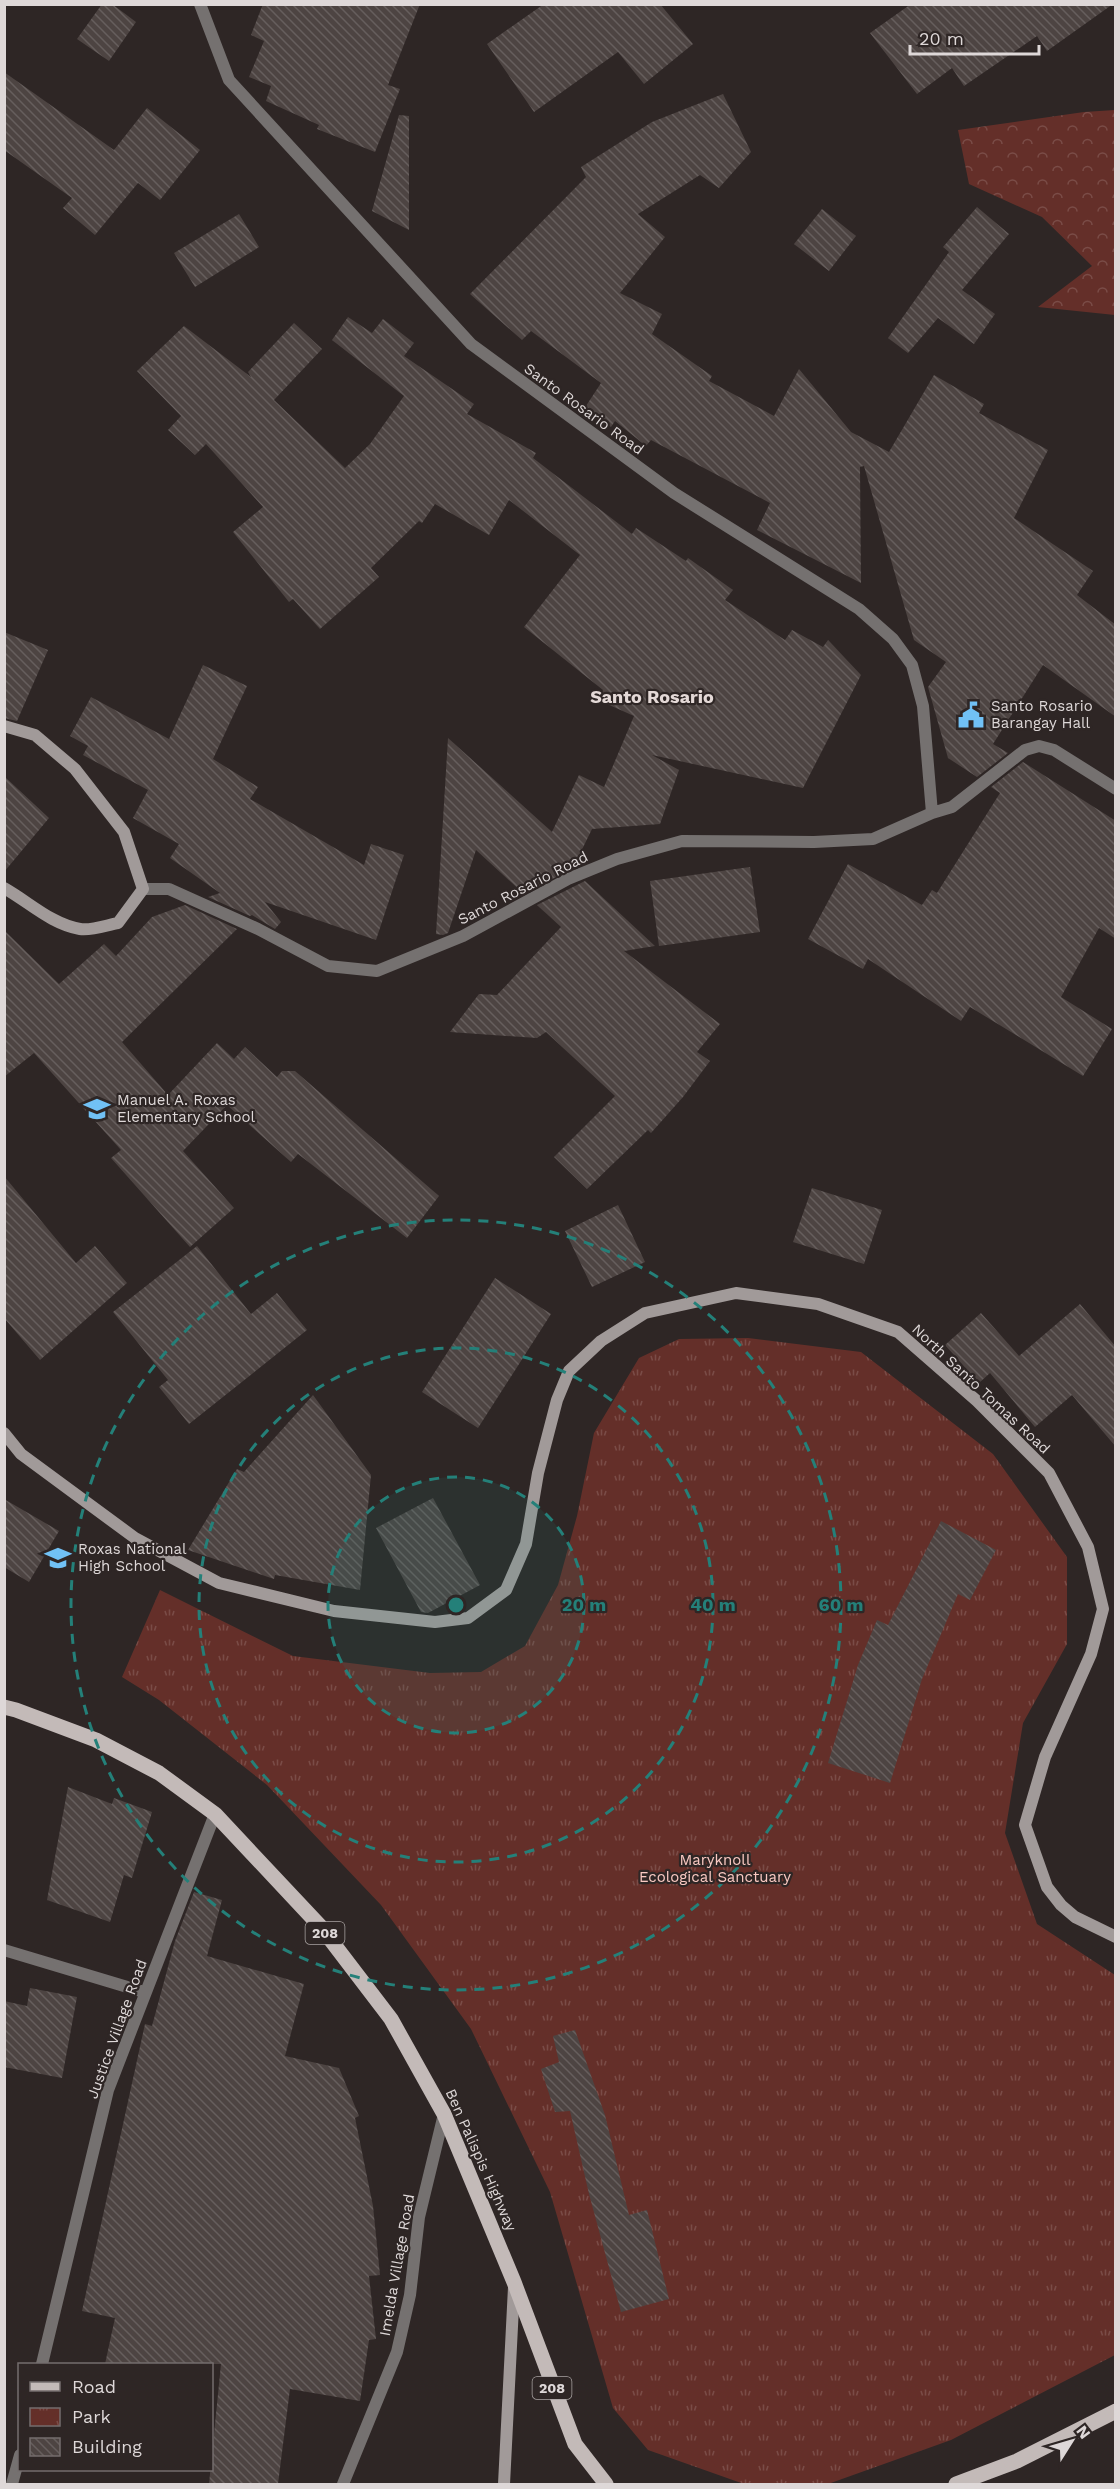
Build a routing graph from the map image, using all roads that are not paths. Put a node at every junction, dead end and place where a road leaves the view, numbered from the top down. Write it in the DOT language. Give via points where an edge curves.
graph roads {
  1 [pos="200,4"];
  2 [pos="4,726"];
  3 [pos="1116,789"];
  4 [pos="932,813"];
  5 [pos="4,888"];
  6 [pos="142,889"];
  7 [pos="4,1433"];
  8 [pos="4,1707"];
  9 [pos="214,1814"];
  10 [pos="1116,1937"];
  11 [pos="4,1950"];
  12 [pos="144,1992"];
  13 [pos="444,2114"];
  14 [pos="514,2282"];
  15 [pos="42,2363"];
  16 [pos="1116,2411"];
  17 [pos="18,2462"];
  18 [pos="12,2484"];
  19 [pos="343,2484"];
  20 [pos="504,2484"];
  21 [pos="606,2484"];
  22 [pos="956,2484"];
  1 -- 4 [label="street, Santo Rosario Road" via="229,80 471,344 674,494 859,609 893,639 912,665 923,706"];
  2 -- 6 [label="street" via="35,735 75,769 124,832"];
  3 -- 4 [label="street, Santo Rosario Road" via="1054,750 1039,746 1025,750 952,807"];
  4 -- 6 [label="street, Santo Rosario Road" via="873,839 681,841 617,859 567,879 463,936 377,971 328,966 169,889"];
  5 -- 6 [label="street" via="46,917 82,930 118,923"];
  7 -- 10 [label="street, North Santo Tomas Road" via="21,1454 135,1538 219,1583 334,1611 435,1622 468,1618 506,1590 526,1544 538,1473 557,1400 569,1371 601,1341 645,1313 736,1293 818,1304 898,1332 977,1401 1049,1473 1088,1547 1103,1609 1091,1654 1045,1757 1025,1825 1047,1887 1061,1905 1075,1917"];
  8 -- 9 [label="main road, Ben Palispis Highway / 208" via="96,1740 159,1773"];
  9 -- 12 [label="street, Justice Village Road"];
  9 -- 13 [label="main road, Ben Palispis Highway / 208" via="320,1926 391,2019"];
  11 -- 12 [label="street"];
  12 -- 15 [label="street, Justice Village Road" via="108,2090"];
  13 -- 14 [label="main road, Ben Palispis Highway / 208"];
  13 -- 19 [label="street, Imelda Village Road" via="419,2217 410,2295 397,2352"];
  14 -- 20 [label="street"];
  14 -- 21 [label="main road, Ben Palispis Highway / 208" via="575,2444"];
  16 -- 22 [label="main road" via="1017,2461"];
  17 -- 18 [label="street"];
}
